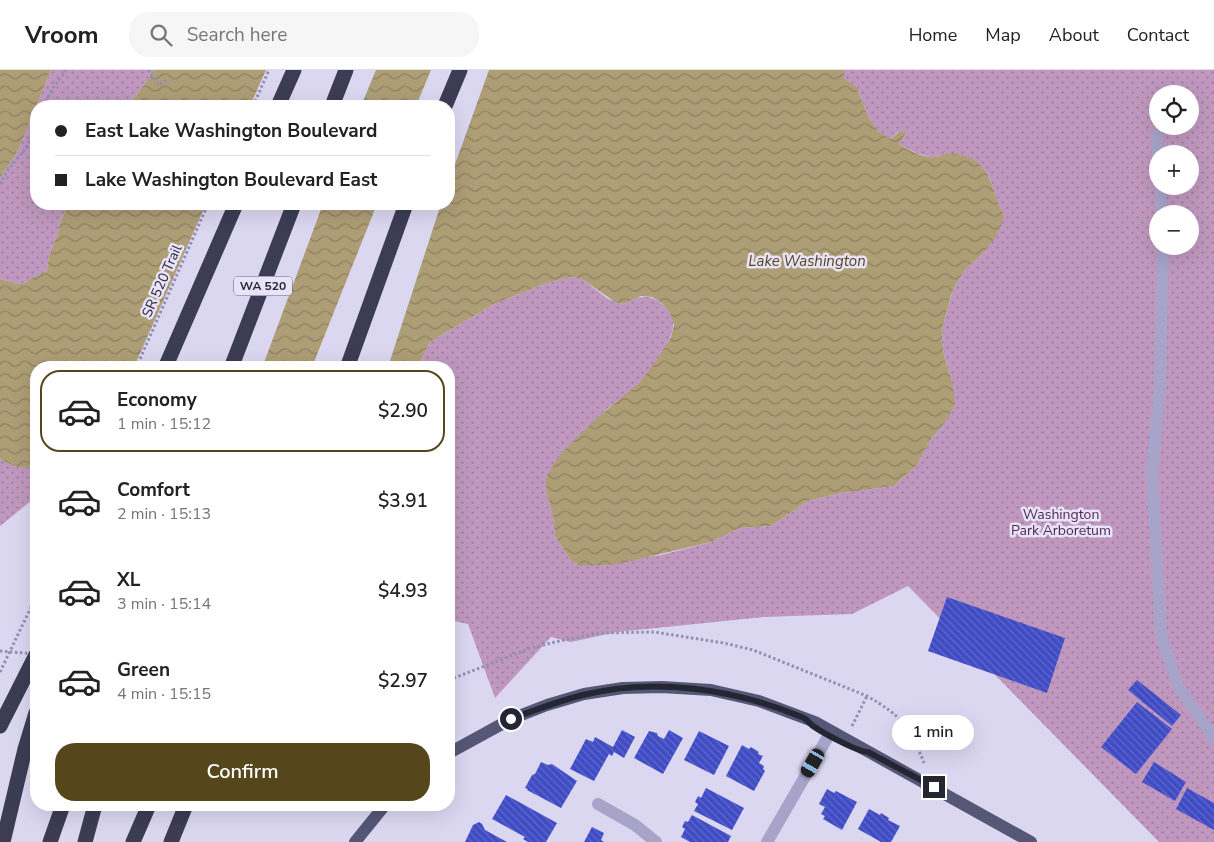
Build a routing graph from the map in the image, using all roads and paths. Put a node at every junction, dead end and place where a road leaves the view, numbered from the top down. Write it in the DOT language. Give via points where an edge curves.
graph roads {
  1 [pos="66,70"];
  2 [pos="148,70"];
  3 [pos="270,70"];
  4 [pos="294,70"];
  5 [pos="346,70"];
  6 [pos="460,70"];
  7 [pos="169,79"];
  8 [pos="47,100"];
  9 [pos="255,100"];
  10 [pos="281,100"];
  11 [pos="334,100"];
  12 [pos="448,100"];
  13 [pos="1157,135"];
  14 [pos="30,139"];
  15 [pos="1158,145"];
  16 [pos="0,184"];
  17 [pos="205,210"];
  18 [pos="233,210"];
  19 [pos="292,210"];
  20 [pos="404,210"];
  21 [pos="1163,255"];
  22 [pos="139,361"];
  23 [pos="168,361"];
  24 [pos="234,361"];
  25 [pos="350,361"];
  26 [pos="30,610"];
  27 [pos="0,651"];
  28 [pos="30,654"];
  29 [pos="30,666"];
  30 [pos="0,672"];
  31 [pos="455,678"];
  32 [pos="867,696"];
  33 [pos="805,718"];
  34 [pos="0,726"];
  35 [pos="850,731"];
  36 [pos="30,733"];
  37 [pos="829,735"];
  38 [pos="1214,740"];
  39 [pos="455,750"];
  40 [pos="868,752"];
  41 [pos="925,766"];
  42 [pos="598,804"];
  43 [pos="61,811"];
  44 [pos="93,811"];
  45 [pos="146,811"];
  46 [pos="184,811"];
  47 [pos="380,811"];
  48 [pos="3,842"];
  49 [pos="50,842"];
  50 [pos="85,842"];
  51 [pos="133,842"];
  52 [pos="171,842"];
  53 [pos="355,842"];
  54 [pos="656,842"];
  55 [pos="767,842"];
  56 [pos="1031,842"];
  1 -- 8 [label="path"];
  2 -- 7 [label="path" via="159,85"];
  3 -- 9 [label="path"];
  4 -- 10 [label="highway"];
  5 -- 11 [label="highway"];
  6 -- 12 [label="highway"];
  13 -- 15 [label="street"];
  14 -- 16 [label="path"];
  17 -- 22 [label="path, SR 520 Trail"];
  18 -- 23 [label="highway"];
  19 -- 24 [label="highway, WA 520"];
  20 -- 25 [label="highway"];
  21 -- 38 [label="street" via="1160,384 1152,474 1161,635 1177,684"];
  26 -- 30 [label="path"];
  27 -- 28 [label="path, bridge"];
  29 -- 34 [label="highway"];
  31 -- 32 [label="path" via="555,642 600,633 654,632 753,650"];
  32 -- 35 [label="path"];
  32 -- 41 [label="path" via="900,718 911,732"];
  33 -- 37 [label="main road"];
  33 -- 39 [label="main road" via="759,701 720,692 662,687 623,688 584,694 547,705 511,719"];
  33 -- 40 [label="main road"];
  36 -- 48 [label="highway"];
  37 -- 40 [label="main road"];
  37 -- 55 [label="street"];
  40 -- 56 [label="main road"];
  42 -- 54 [label="street"];
  43 -- 49 [label="highway"];
  44 -- 50 [label="highway"];
  45 -- 51 [label="highway"];
  46 -- 52 [label="highway"];
  47 -- 53 [label="main road"];
}
